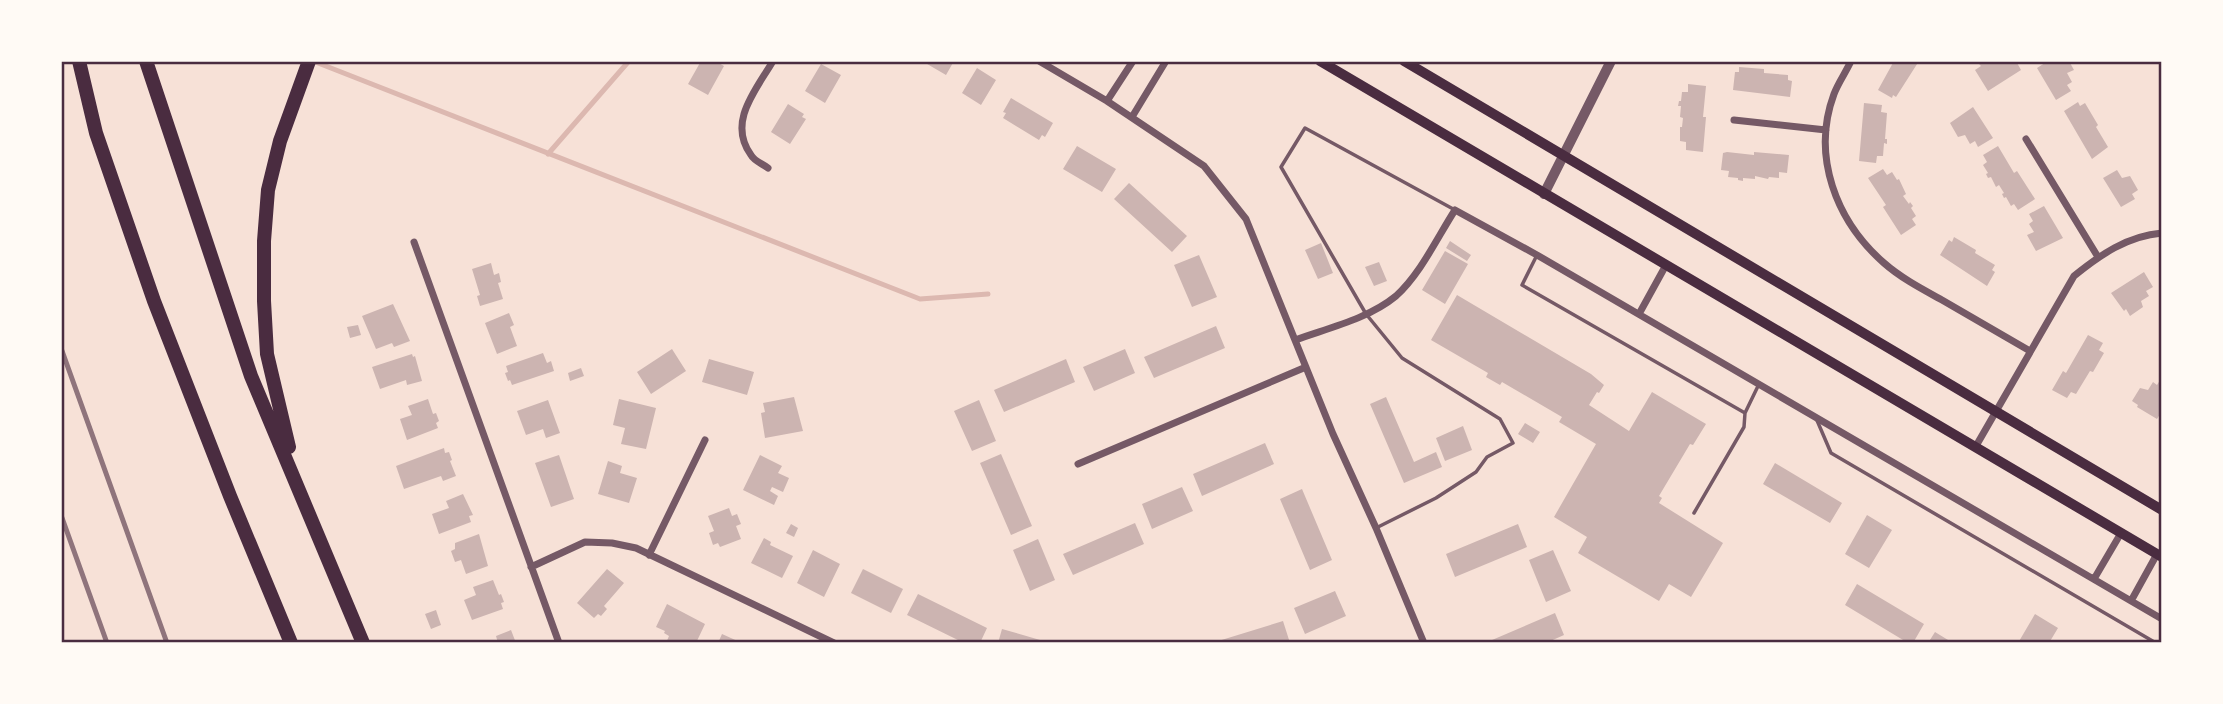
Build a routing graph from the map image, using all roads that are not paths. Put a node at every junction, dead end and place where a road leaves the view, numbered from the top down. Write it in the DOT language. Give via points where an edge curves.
graph roads {
  1 [pos="69,61"];
  2 [pos="79,61"];
  3 [pos="146,61"];
  4 [pos="309,61"];
  5 [pos="773,61"];
  6 [pos="1039,61"];
  7 [pos="1133,61"];
  8 [pos="1166,61"];
  9 [pos="1320,61"];
  10 [pos="1404,61"];
  11 [pos="1611,61"];
  12 [pos="1852,61"];
  13 [pos="1107,101"];
  14 [pos="1132,117"];
  15 [pos="1734,120"];
  16 [pos="1826,130"];
  17 [pos="96,133"];
  18 [pos="2026,139"];
  19 [pos="1564,157"];
  20 [pos="768,168"];
  21 [pos="1544,194"];
  22 [pos="1455,210"];
  23 [pos="2162,233"];
  24 [pos="414,242"];
  25 [pos="1537,255"];
  26 [pos="2098,257"];
  27 [pos="1666,265"];
  28 [pos="1366,314"];
  29 [pos="1639,314"];
  30 [pos="1295,340"];
  31 [pos="2030,351"];
  32 [pos="1306,367"];
  33 [pos="1759,384"];
  34 [pos="1996,411"];
  35 [pos="1745,413"];
  36 [pos="1815,416"];
  37 [pos="705,440"];
  38 [pos="1976,446"];
  39 [pos="1078,464"];
  40 [pos="298,485"];
  41 [pos="2162,510"];
  42 [pos="1694,513"];
  43 [pos="1376,528"];
  44 [pos="2121,533"];
  45 [pos="649,555"];
  46 [pos="2159,556"];
  47 [pos="531,567"];
  48 [pos="2094,579"];
  49 [pos="2131,601"];
  50 [pos="2162,619"];
  51 [pos="291,643"];
  52 [pos="363,643"];
  53 [pos="559,643"];
  54 [pos="834,643"];
  55 [pos="1424,643"];
  56 [pos="2156,643"];
  1 -- 17 [label="highway"];
  2 -- 17 [label="highway"];
  3 -- 40 [label="highway" via="251,376"];
  4 -- 40 [label="highway" via="280,141 268,190 264,241 267,354"];
  5 -- 20 [label="street" via="743,111 741,131 751,157"];
  6 -- 13 [label="street"];
  7 -- 13 [label="street"];
  8 -- 14 [label="street"];
  9 -- 21 [label="main road"];
  10 -- 19 [label="main road"];
  11 -- 19 [label="street"];
  12 -- 16 [label="street" via="1834,94"];
  13 -- 14 [label="street"];
  14 -- 30 [label="street" via="1203,166 1246,219"];
  15 -- 16 [label="street"];
  16 -- 31 [label="street" via="1829,177 1861,240 1909,281"];
  17 -- 51 [label="highway" via="154,301"];
  18 -- 26 [label="street"];
  19 -- 21 [label="street"];
  19 -- 34 [label="main road"];
  21 -- 27 [label="main road"];
  22 -- 25 [label="street"];
  22 -- 28 [label="street" via="1413,276 1395,296"];
  22 -- 28 [label="lane" via="1305,128 1281,167"];
  23 -- 26 [label="street" via="2137,236"];
  24 -- 47 [label="street"];
  25 -- 29 [label="street"];
  25 -- 35 [label="lane" via="1522,285"];
  26 -- 31 [label="street" via="2074,276"];
  27 -- 29 [label="street"];
  27 -- 38 [label="main road"];
  28 -- 30 [label="street"];
  28 -- 43 [label="lane" via="1402,358 1500,419 1513,443 1487,457 1476,472 1436,498"];
  29 -- 33 [label="street"];
  30 -- 32 [label="street"];
  31 -- 34 [label="street"];
  32 -- 39 [label="street"];
  32 -- 43 [label="street"];
  33 -- 35 [label="lane"];
  33 -- 36 [label="street"];
  34 -- 38 [label="street"];
  34 -- 41 [label="main road"];
  35 -- 42 [label="lane" via="1744,428"];
  36 -- 48 [label="street"];
  36 -- 56 [label="lane" via="1830,453"];
  37 -- 45 [label="street"];
  38 -- 44 [label="main road"];
  40 -- 52 [label="highway"];
  43 -- 55 [label="street"];
  44 -- 46 [label="main road"];
  44 -- 48 [label="street"];
  45 -- 47 [label="street" via="612,543 585,542"];
  45 -- 54 [label="street"];
  46 -- 49 [label="street"];
  47 -- 53 [label="street"];
  48 -- 49 [label="street"];
  49 -- 50 [label="street"];
}
